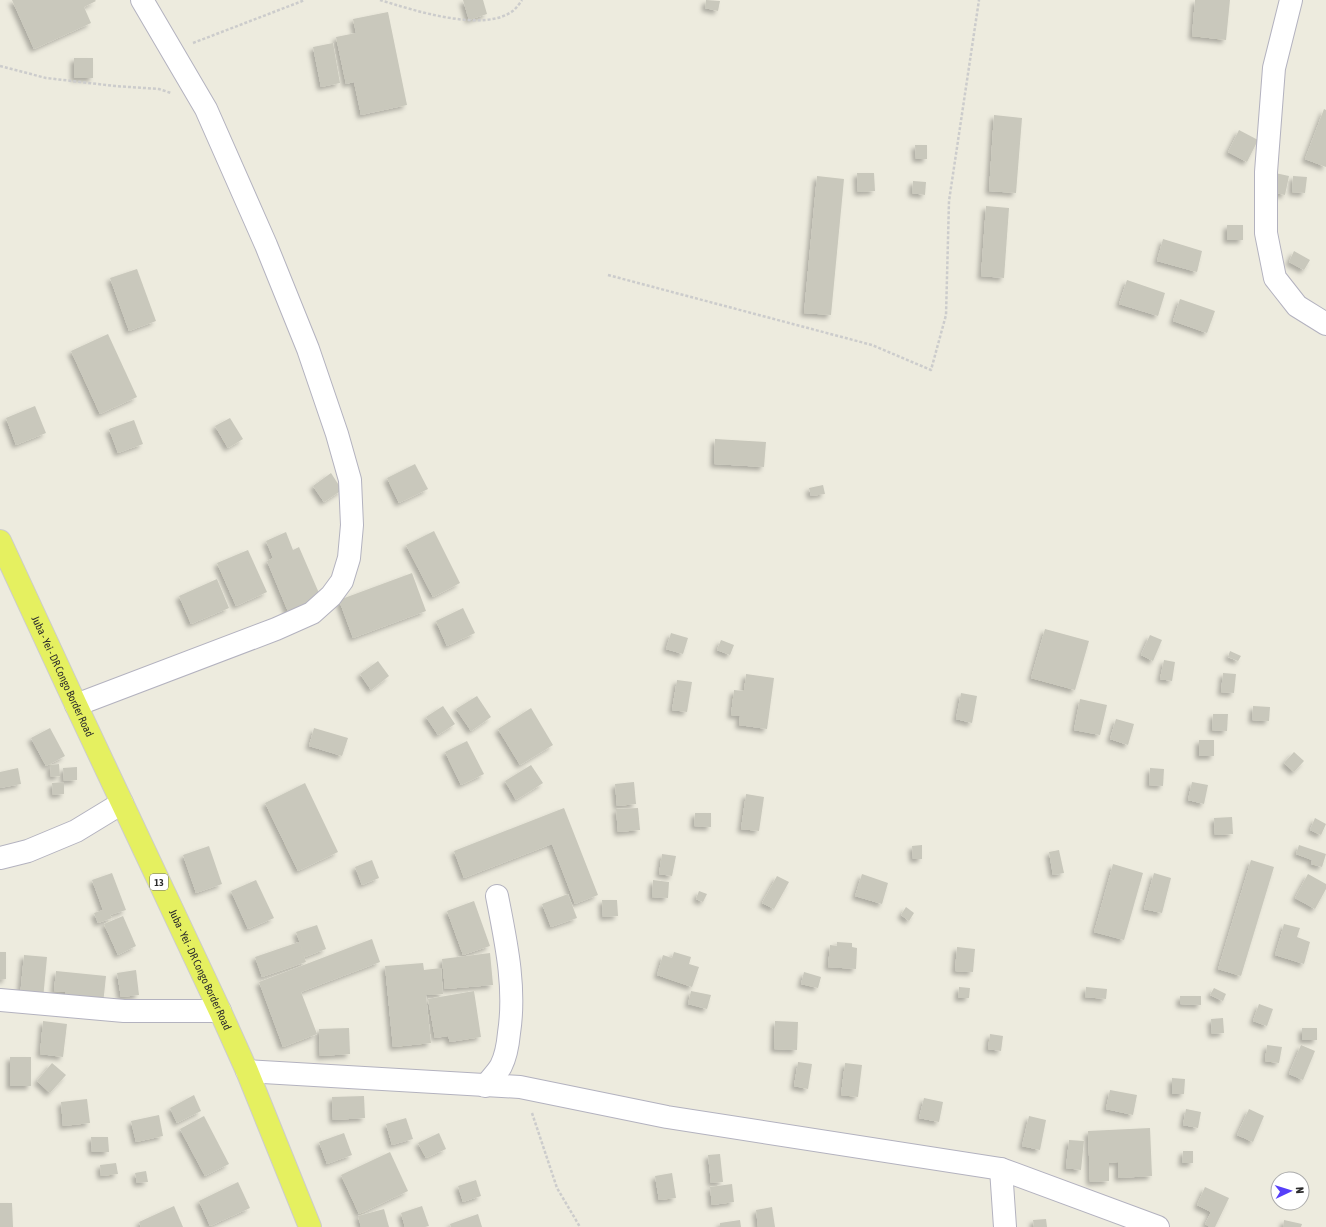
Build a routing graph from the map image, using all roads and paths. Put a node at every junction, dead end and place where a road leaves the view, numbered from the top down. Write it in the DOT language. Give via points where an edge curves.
graph roads {
  1 [pos="142,0"];
  2 [pos="305,0"];
  3 [pos="380,0"];
  4 [pos="522,0"];
  5 [pos="979,0"];
  6 [pos="1291,0"];
  7 [pos="173,51"];
  8 [pos="0,66"];
  9 [pos="172,94"];
  10 [pos="608,275"];
  11 [pos="1326,324"];
  12 [pos="0,541"];
  13 [pos="76,705"];
  14 [pos="122,803"];
  15 [pos="0,858"];
  16 [pos="497,896"];
  17 [pos="0,1000"];
  18 [pos="220,1010"];
  19 [pos="246,1071"];
  20 [pos="486,1086"];
  21 [pos="520,1087"];
  22 [pos="1001,1170"];
  23 [pos="310,1227"];
  24 [pos="580,1227"];
  25 [pos="1005,1227"];
  26 [pos="1158,1227"];
  1 -- 7 [label="street"];
  2 -- 7 [label="path"];
  3 -- 4 [label="path" via="458,20 480,21 498,18 514,10"];
  5 -- 10 [label="path" via="949,201 946,315 931,370 872,345"];
  6 -- 11 [label="street" via="1274,68 1266,172 1266,233 1275,278 1297,306"];
  7 -- 13 [label="street" via="206,109 266,245 308,349 335,426 350,480 352,525 349,558 342,581 331,596 312,613"];
  8 -- 9 [label="path" via="46,78 159,89"];
  12 -- 13 [label="main road, Juba - Yei - DR Congo Border Road / 13"];
  13 -- 14 [label="main road, Juba - Yei - DR Congo Border Road / 13"];
  14 -- 15 [label="street" via="76,830 28,852"];
  14 -- 18 [label="main road, Juba - Yei - DR Congo Border Road / 13"];
  16 -- 20 [label="street" via="512,985 511,1019 508,1046 501,1067"];
  17 -- 18 [label="street" via="124,1011"];
  18 -- 19 [label="main road, Juba - Yei - DR Congo Border Road / 13"];
  19 -- 20 [label="street"];
  19 -- 23 [label="main road, Juba - Yei - DR Congo Border Road / 13"];
  20 -- 21 [label="street"];
  21 -- 22 [label="street" via="667,1118"];
  21 -- 24 [label="path" via="535,1119 557,1188"];
  22 -- 25 [label="street"];
  22 -- 26 [label="street"];
}
